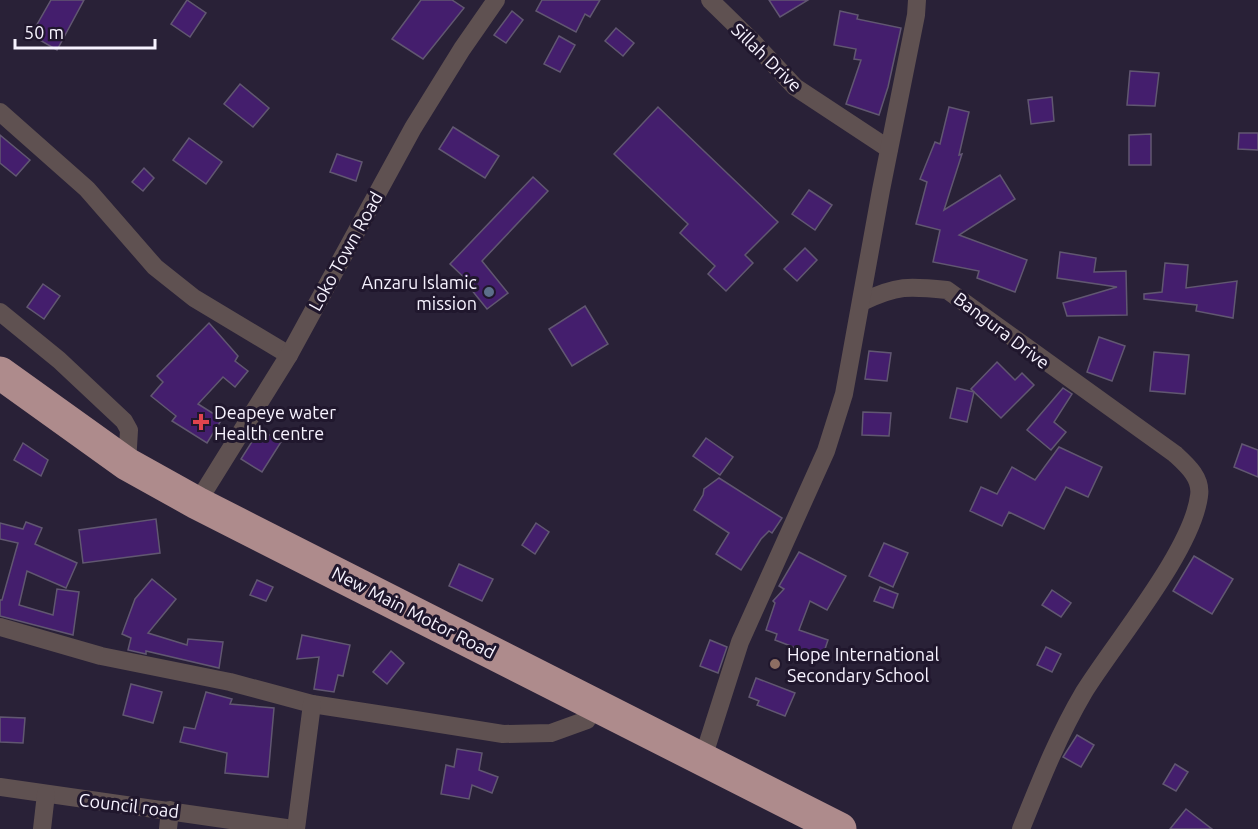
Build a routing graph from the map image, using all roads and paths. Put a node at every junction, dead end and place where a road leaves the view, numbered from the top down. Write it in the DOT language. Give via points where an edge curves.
graph roads {
  1 [pos="496,0"];
  2 [pos="710,0"];
  3 [pos="917,0"];
  4 [pos="0,112"];
  5 [pos="889,149"];
  6 [pos="862,302"];
  7 [pos="0,312"];
  8 [pos="289,355"];
  9 [pos="0,373"];
  10 [pos="0,395"];
  11 [pos="127,464"];
  12 [pos="197,503"];
  13 [pos="0,627"];
  14 [pos="312,704"];
  15 [pos="587,720"];
  16 [pos="702,761"];
  17 [pos="0,787"];
  18 [pos="46,794"];
  19 [pos="170,810"];
  20 [pos="42,829"];
  21 [pos="168,829"];
  22 [pos="295,829"];
  23 [pos="801,829"];
  24 [pos="840,829"];
  25 [pos="1021,829"];
  1 -- 8 [label="street, Loko Town Road" via="413,128"];
  2 -- 5 [label="street, Sillah Drive" via="795,87"];
  3 -- 5 [label="street"];
  4 -- 8 [label="street" via="87,189 155,267 194,298"];
  5 -- 6 [label="street"];
  6 -- 16 [label="street" via="851,366 826,451 740,642"];
  6 -- 25 [label="street, Bangura Drive" via="888,289 947,290 1175,454 1193,471 1200,493 1196,514 1175,555 1084,692 1051,754"];
  7 -- 11 [label="street" via="124,421 129,430"];
  8 -- 12 [label="street, Loko Town Road"];
  9 -- 11 [label="highway, New Main Motor Road"];
  10 -- 15 [label="highway, New Main Motor Road" via="121,478 227,538"];
  11 -- 12 [label="highway, New Main Motor Road"];
  12 -- 16 [label="highway, New Main Motor Road"];
  13 -- 14 [label="street" via="101,656 230,682"];
  14 -- 15 [label="street" via="503,734 551,733"];
  14 -- 22 [label="street"];
  15 -- 23 [label="highway, New Main Motor Road"];
  16 -- 24 [label="highway, New Main Motor Road"];
  17 -- 18 [label="street, Council road"];
  18 -- 19 [label="street, Council road"];
  18 -- 20 [label="street"];
  19 -- 21 [label="street"];
  19 -- 22 [label="street, Council road"];
}
